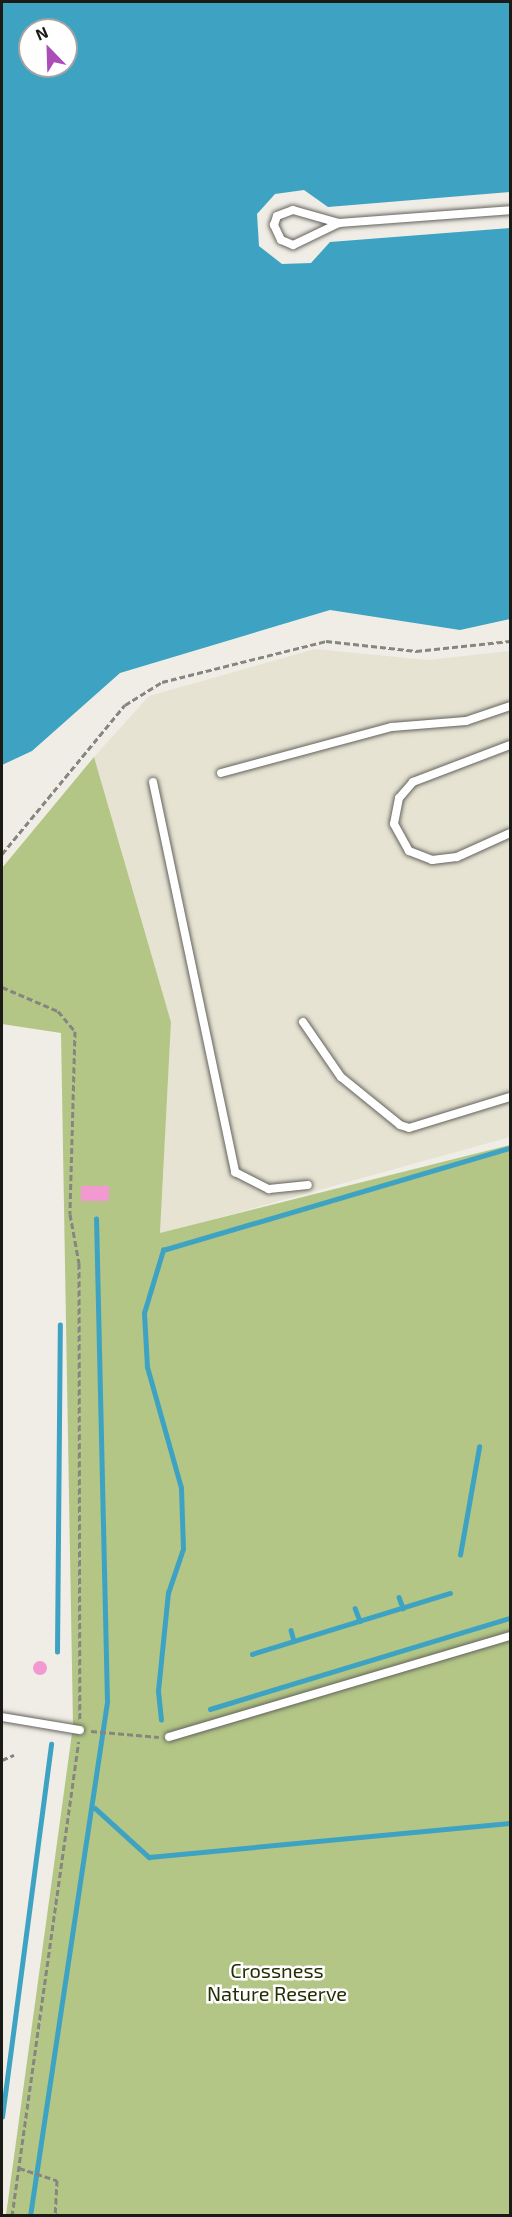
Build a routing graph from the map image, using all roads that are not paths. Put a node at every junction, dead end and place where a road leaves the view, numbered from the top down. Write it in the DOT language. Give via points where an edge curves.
graph roads {
  1 [pos="510,210"];
  2 [pos="339,223"];
  3 [pos="510,706"];
  4 [pos="510,745"];
  5 [pos="221,773"];
  6 [pos="153,782"];
  7 [pos="510,833"];
  8 [pos="303,1022"];
  9 [pos="510,1097"];
  10 [pos="308,1185"];
  11 [pos="510,1636"];
  12 [pos="2,1717"];
  13 [pos="80,1730"];
  14 [pos="169,1737"];
  1 -- 2 [label="lane"];
  2 -- 2 [label="lane" via="292,245 281,240 274,225 277,216 292,210"];
  3 -- 5 [label="lane" via="466,721 392,727"];
  4 -- 7 [label="lane" via="413,782 399,798 394,824 409,850 432,860 457,857"];
  6 -- 10 [label="lane" via="235,1172 268,1189"];
  8 -- 9 [label="lane" via="341,1077 400,1125 409,1128"];
  11 -- 14 [label="lane"];
  12 -- 13 [label="lane"];
}
